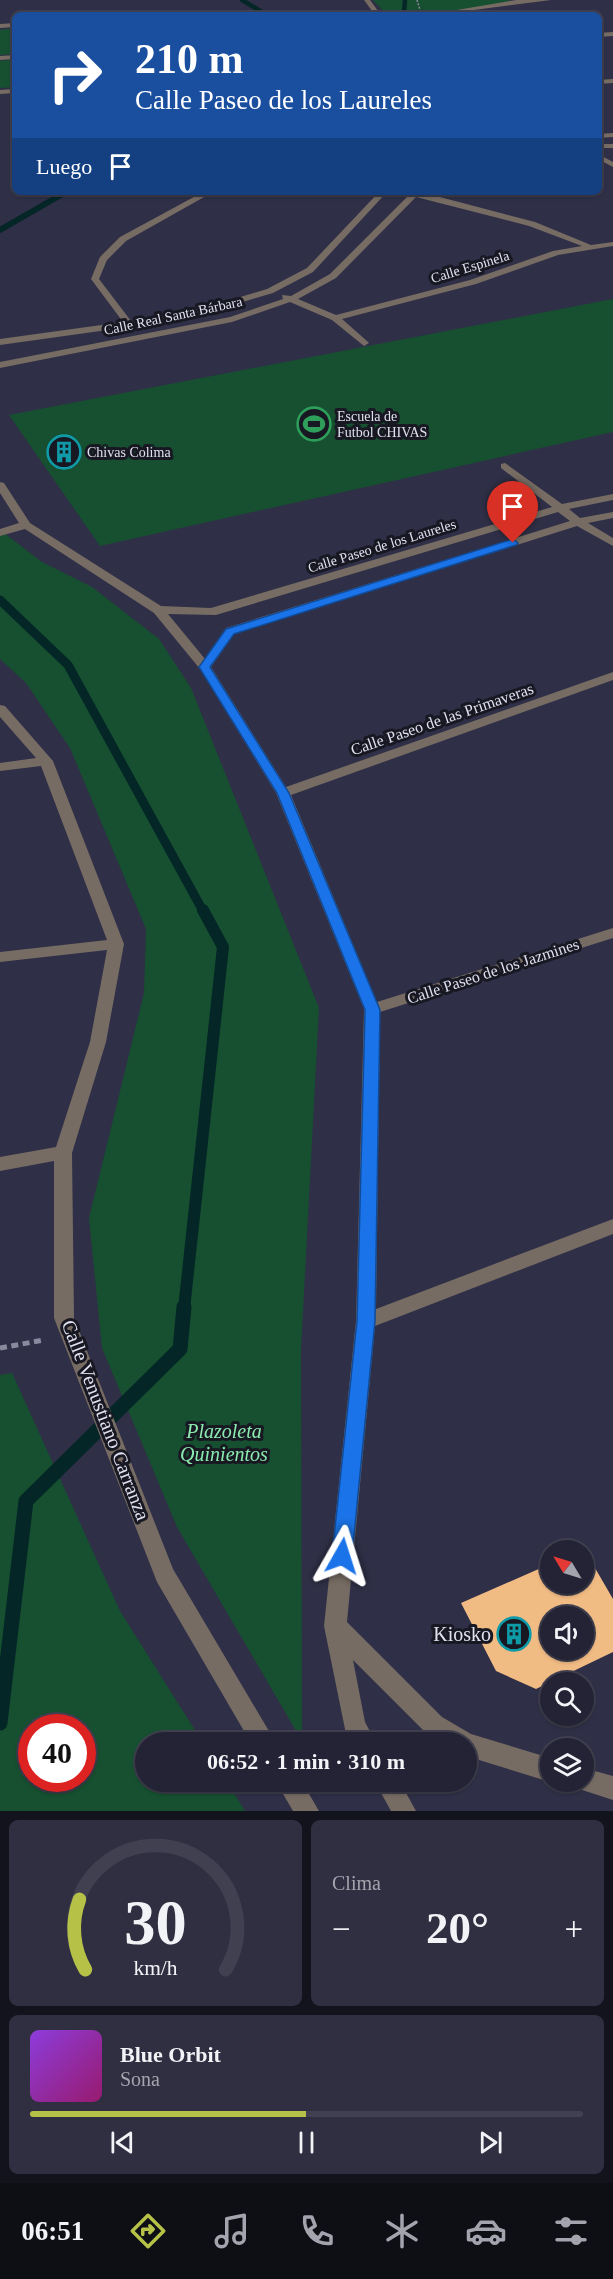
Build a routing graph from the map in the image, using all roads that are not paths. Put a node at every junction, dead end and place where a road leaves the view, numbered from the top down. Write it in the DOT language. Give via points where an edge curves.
graph roads {
  1 [pos="548,0"];
  2 [pos="516,1"];
  3 [pos="456,12"];
  4 [pos="204,195"];
  5 [pos="380,195"];
  6 [pos="409,195"];
  7 [pos="423,195"];
  8 [pos="613,244"];
  9 [pos="588,246"];
  10 [pos="270,291"];
  11 [pos="292,299"];
  12 [pos="335,318"];
  13 [pos="129,324"];
  14 [pos="0,342"];
  15 [pos="364,343"];
  16 [pos="0,365"];
  17 [pos="506,466"];
  18 [pos="0,485"];
  19 [pos="613,497"];
  20 [pos="560,508"];
  21 [pos="613,515"];
  22 [pos="578,522"];
  23 [pos="26,525"];
  24 [pos="0,533"];
  25 [pos="613,543"];
  26 [pos="158,610"];
  27 [pos="205,667"];
  28 [pos="613,676"];
  29 [pos="0,709"];
  30 [pos="46,761"];
  31 [pos="0,767"];
  32 [pos="283,793"];
  33 [pos="613,933"];
  34 [pos="116,944"];
  35 [pos="0,957"];
  36 [pos="372,1010"];
  37 [pos="63,1154"];
  38 [pos="0,1164"];
  39 [pos="613,1226"];
  40 [pos="366,1321"];
  41 [pos="335,1626"];
  42 [pos="258,1732"];
  43 [pos="358,1732"];
  44 [pos="445,1732"];
  45 [pos="477,1748"];
  46 [pos="540,1767"];
  47 [pos="594,1783"];
  48 [pos="613,1788"];
  49 [pos="295,1792"];
  50 [pos="393,1792"];
  51 [pos="307,1811"];
  52 [pos="404,1811"];
  1 -- 2 [label="street"];
  2 -- 3 [label="street"];
  4 -- 13 [label="street" via="123,239 103,259 95,279"];
  5 -- 10 [label="street, Calle Real Santa Bárbara" via="310,270"];
  6 -- 11 [label="street, Calle Real Santa Bárbara" via="333,276"];
  7 -- 9 [label="street" via="532,224"];
  8 -- 9 [label="street, Calle Espinela"];
  9 -- 12 [label="street, Calle Espinela" via="473,282"];
  10 -- 11 [label="street"];
  10 -- 13 [label="street, Calle Real Santa Bárbara" via="212,308"];
  11 -- 12 [label="street"];
  11 -- 16 [label="street, Calle Real Santa Bárbara" via="232,319"];
  12 -- 15 [label="street"];
  13 -- 14 [label="street, Calle Real Santa Bárbara"];
  17 -- 20 [label="street"];
  18 -- 23 [label="street"];
  19 -- 20 [label="street, Calle Paseo de los Laureles"];
  20 -- 22 [label="street"];
  20 -- 26 [label="street, Calle Paseo de los Laureles" via="212,612"];
  21 -- 22 [label="street"];
  22 -- 25 [label="street"];
  22 -- 27 [label="street" via="230,631"];
  23 -- 24 [label="street"];
  23 -- 26 [label="street"];
  26 -- 27 [label="street"];
  27 -- 32 [label="street"];
  28 -- 32 [label="street, Calle Paseo de las Primaveras"];
  29 -- 30 [label="street"];
  30 -- 31 [label="street"];
  30 -- 34 [label="street"];
  32 -- 36 [label="street"];
  33 -- 36 [label="street, Calle Paseo de los Jazmines"];
  34 -- 35 [label="street"];
  34 -- 37 [label="street, Calle Venustiano Carranza" via="98,1042"];
  36 -- 40 [label="street"];
  37 -- 38 [label="street"];
  37 -- 42 [label="street, Calle Venustiano Carranza" via="64,1318 165,1575"];
  39 -- 40 [label="street"];
  40 -- 41 [label="street"];
  41 -- 43 [label="street"];
  41 -- 44 [label="street"];
  45 -- 46 [label="street"];
  47 -- 48 [label="street"];
  49 -- 51 [label="street"];
  50 -- 52 [label="street"];
}
